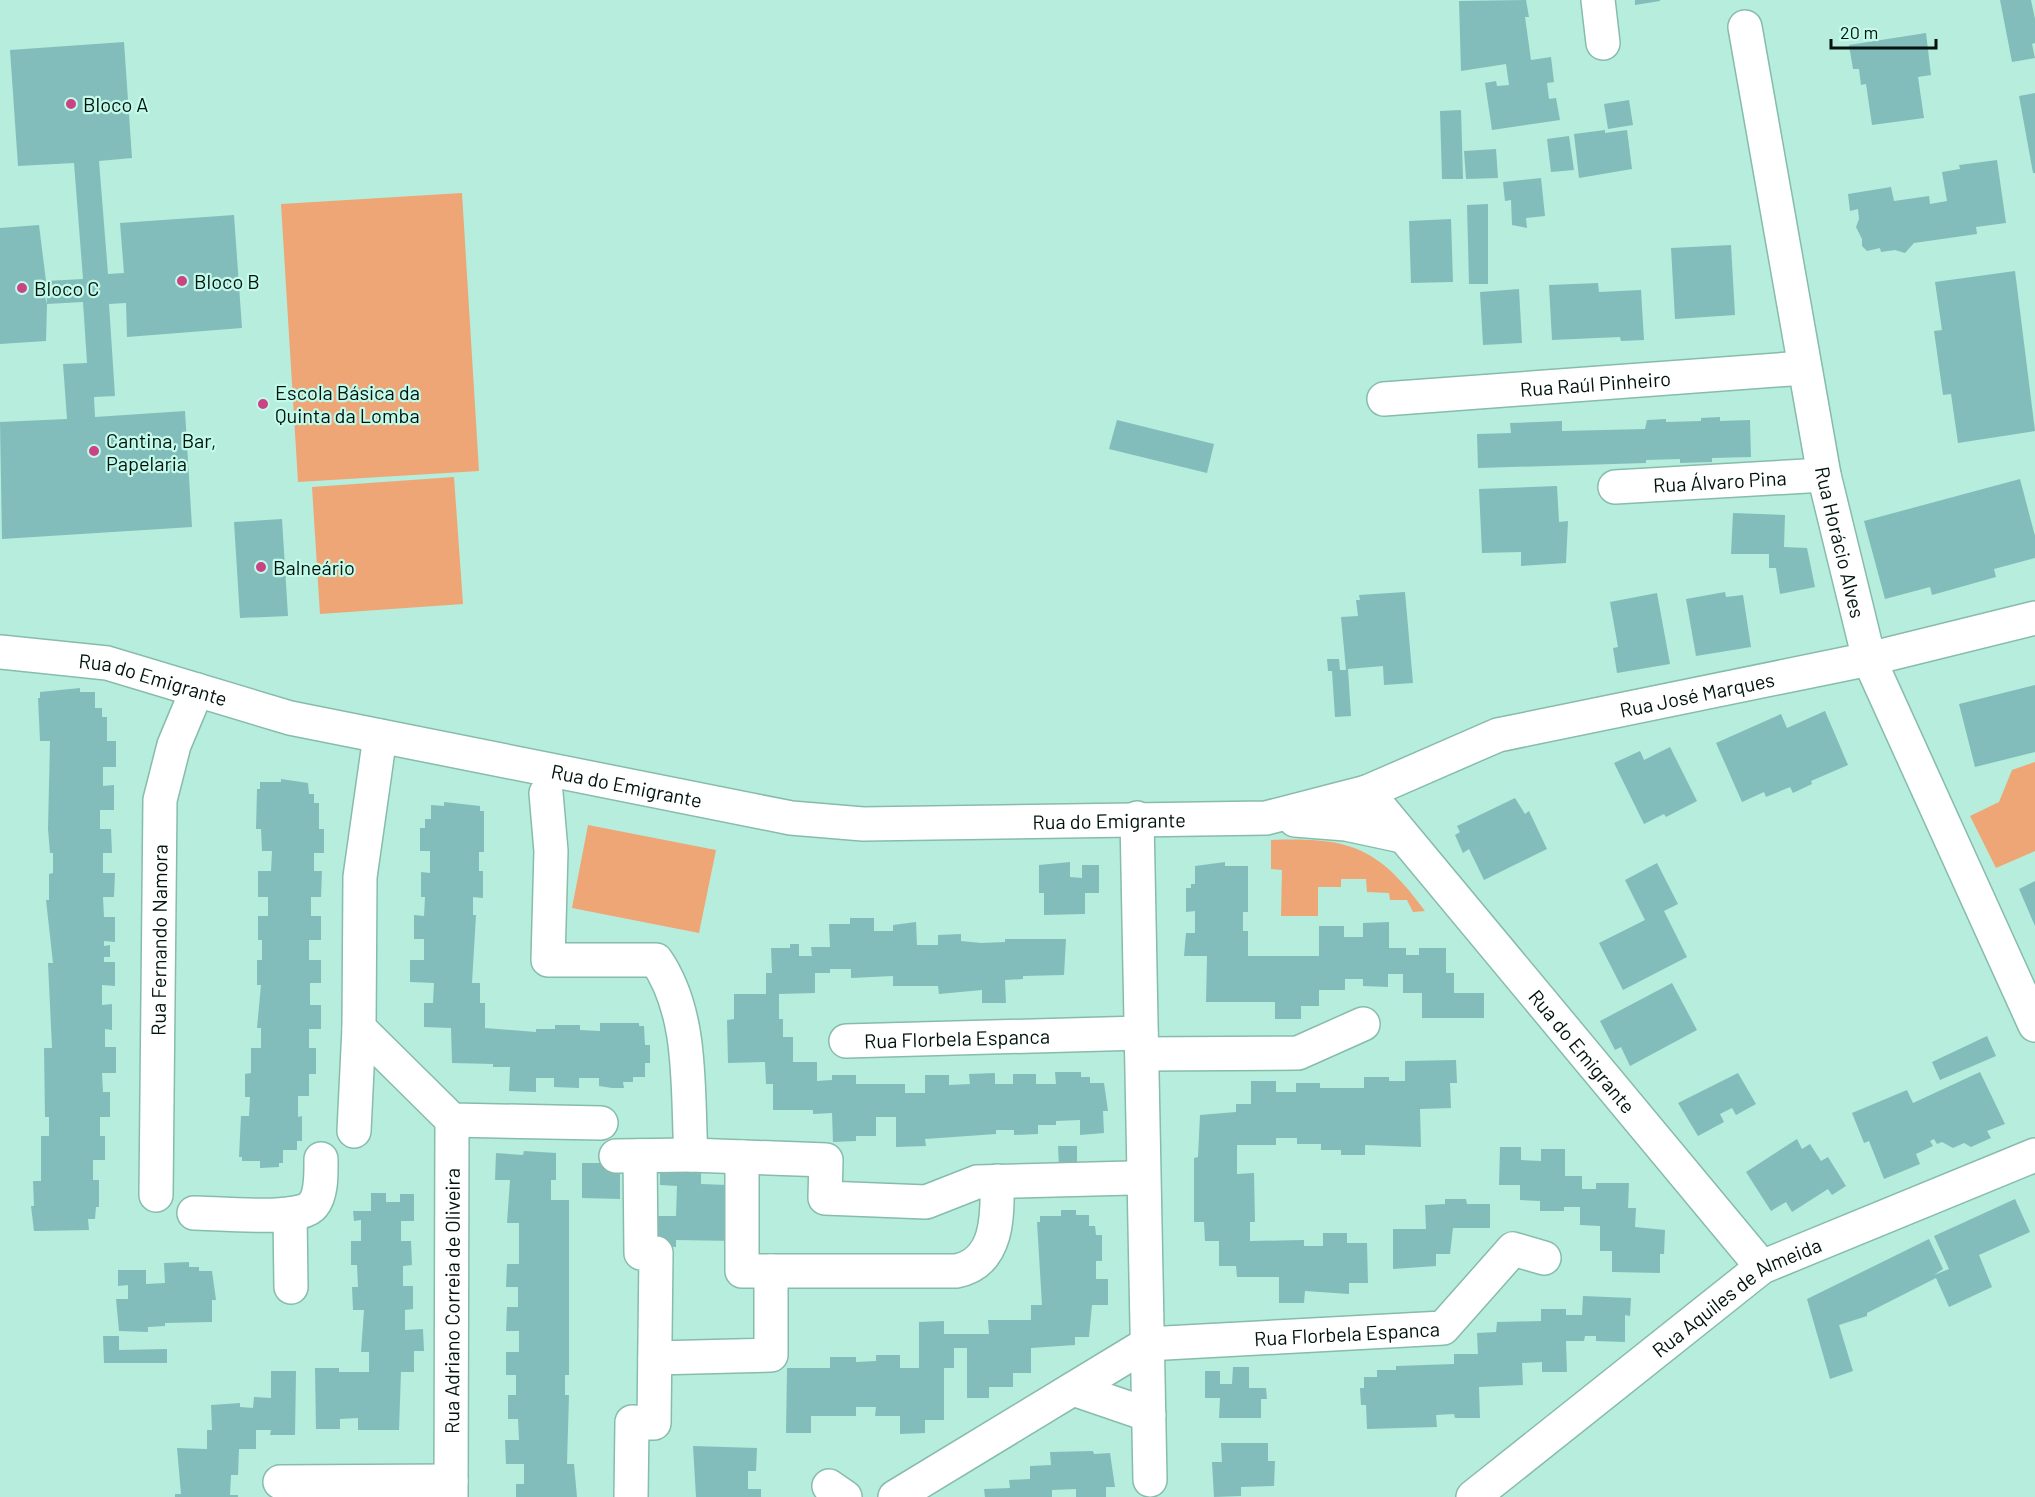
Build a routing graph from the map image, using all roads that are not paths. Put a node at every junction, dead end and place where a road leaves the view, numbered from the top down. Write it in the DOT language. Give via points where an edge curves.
graph roads {
  1 [pos="1598,0"];
  2 [pos="1745,27"];
  3 [pos="1603,43"];
  4 [pos="1804,368"];
  5 [pos="1384,399"];
  6 [pos="1824,475"];
  7 [pos="1616,487"];
  8 [pos="2035,618"];
  9 [pos="0,652"];
  10 [pos="1869,659"];
  11 [pos="197,690"];
  12 [pos="380,736"];
  13 [pos="1367,792"];
  14 [pos="546,793"];
  15 [pos="1137,818"];
  16 [pos="1266,818"];
  17 [pos="1402,836"];
  18 [pos="1363,1024"];
  19 [pos="2035,1025"];
  20 [pos="359,1028"];
  21 [pos="846,1041"];
  22 [pos="1141,1044"];
  23 [pos="452,1120"];
  24 [pos="601,1123"];
  25 [pos="354,1131"];
  26 [pos="691,1155"];
  27 [pos="2035,1155"];
  28 [pos="742,1157"];
  29 [pos="321,1160"];
  30 [pos="1131,1178"];
  31 [pos="997,1181"];
  32 [pos="156,1195"];
  33 [pos="194,1213"];
  34 [pos="290,1214"];
  35 [pos="1544,1258"];
  36 [pos="1762,1267"];
  37 [pos="771,1271"];
  38 [pos="291,1287"];
  39 [pos="1147,1344"];
  40 [pos="655,1358"];
  41 [pos="1073,1389"];
  42 [pos="1149,1415"];
  43 [pos="1150,1480"];
  44 [pos="280,1482"];
  45 [pos="451,1489"];
  46 [pos="631,1497"];
  47 [pos="895,1497"];
  48 [pos="1473,1497"];
  1 -- 3 [label="street"];
  2 -- 4 [label="street, Rua Horácio Alves"];
  4 -- 5 [label="street, Rua Raúl Pinheiro"];
  4 -- 6 [label="street, Rua Horácio Alves"];
  6 -- 7 [label="street, Rua Álvaro Pina"];
  6 -- 10 [label="street, Rua Horácio Alves"];
  8 -- 10 [label="street, Rua José Marques"];
  9 -- 11 [label="street, Rua do Emigrante" via="107,663"];
  10 -- 13 [label="street, Rua José Marques" via="1498,735"];
  10 -- 19 [label="street, Rua Horácio Alves"];
  11 -- 12 [label="street, Rua do Emigrante" via="290,718"];
  11 -- 32 [label="street, Rua Fernando Namora" via="174,745 160,800"];
  12 -- 15 [label="street, Rua do Emigrante" via="791,818 863,824"];
  12 -- 20 [label="street" via="360,877"];
  13 -- 16 [label="street, Rua do Emigrante"];
  13 -- 17 [label="street, Rua do Emigrante"];
  14 -- 26 [label="street" via="551,851 548,960 656,960 668,978 683,1029"];
  15 -- 16 [label="street, Rua do Emigrante"];
  15 -- 22 [label="street"];
  16 -- 17 [label="street, Rua do Emigrante" via="1346,824"];
  17 -- 36 [label="street, Rua do Emigrante"];
  18 -- 22 [label="street, Rua Florbela Espanca" via="1298,1053"];
  20 -- 23 [label="street"];
  20 -- 25 [label="street"];
  21 -- 22 [label="street, Rua Florbela Espanca"];
  22 -- 39 [label="street"];
  23 -- 24 [label="street"];
  23 -- 45 [label="street, Rua Adriano Correia de Oliveira"];
  26 -- 28 [label="street"];
  26 -- 40 [label="street" via="628,1156 641,1253 656,1253"];
  27 -- 36 [label="street, Rua Aquiles de Almeida"];
  28 -- 31 [label="street" via="826,1160 825,1198 926,1202 966,1185"];
  28 -- 37 [label="street" via="742,1271"];
  29 -- 34 [label="street" via="315,1204 307,1211"];
  30 -- 31 [label="street"];
  31 -- 37 [label="street" via="994,1233 978,1262 968,1269"];
  33 -- 34 [label="street"];
  34 -- 38 [label="street"];
  35 -- 39 [label="street, Rua Florbela Espanca" via="1513,1249 1443,1328"];
  36 -- 48 [label="street, Rua Aquiles de Almeida"];
  37 -- 40 [label="street" via="771,1355"];
  39 -- 41 [label="street, Rua Florbela Espanca"];
  39 -- 42 [label="street"];
  40 -- 46 [label="street" via="654,1423 632,1422"];
  41 -- 42 [label="street"];
  41 -- 47 [label="street, Rua Florbela Espanca"];
  42 -- 43 [label="street"];
  44 -- 45 [label="street, Rua Adriano Correia de Oliveira"];
}
